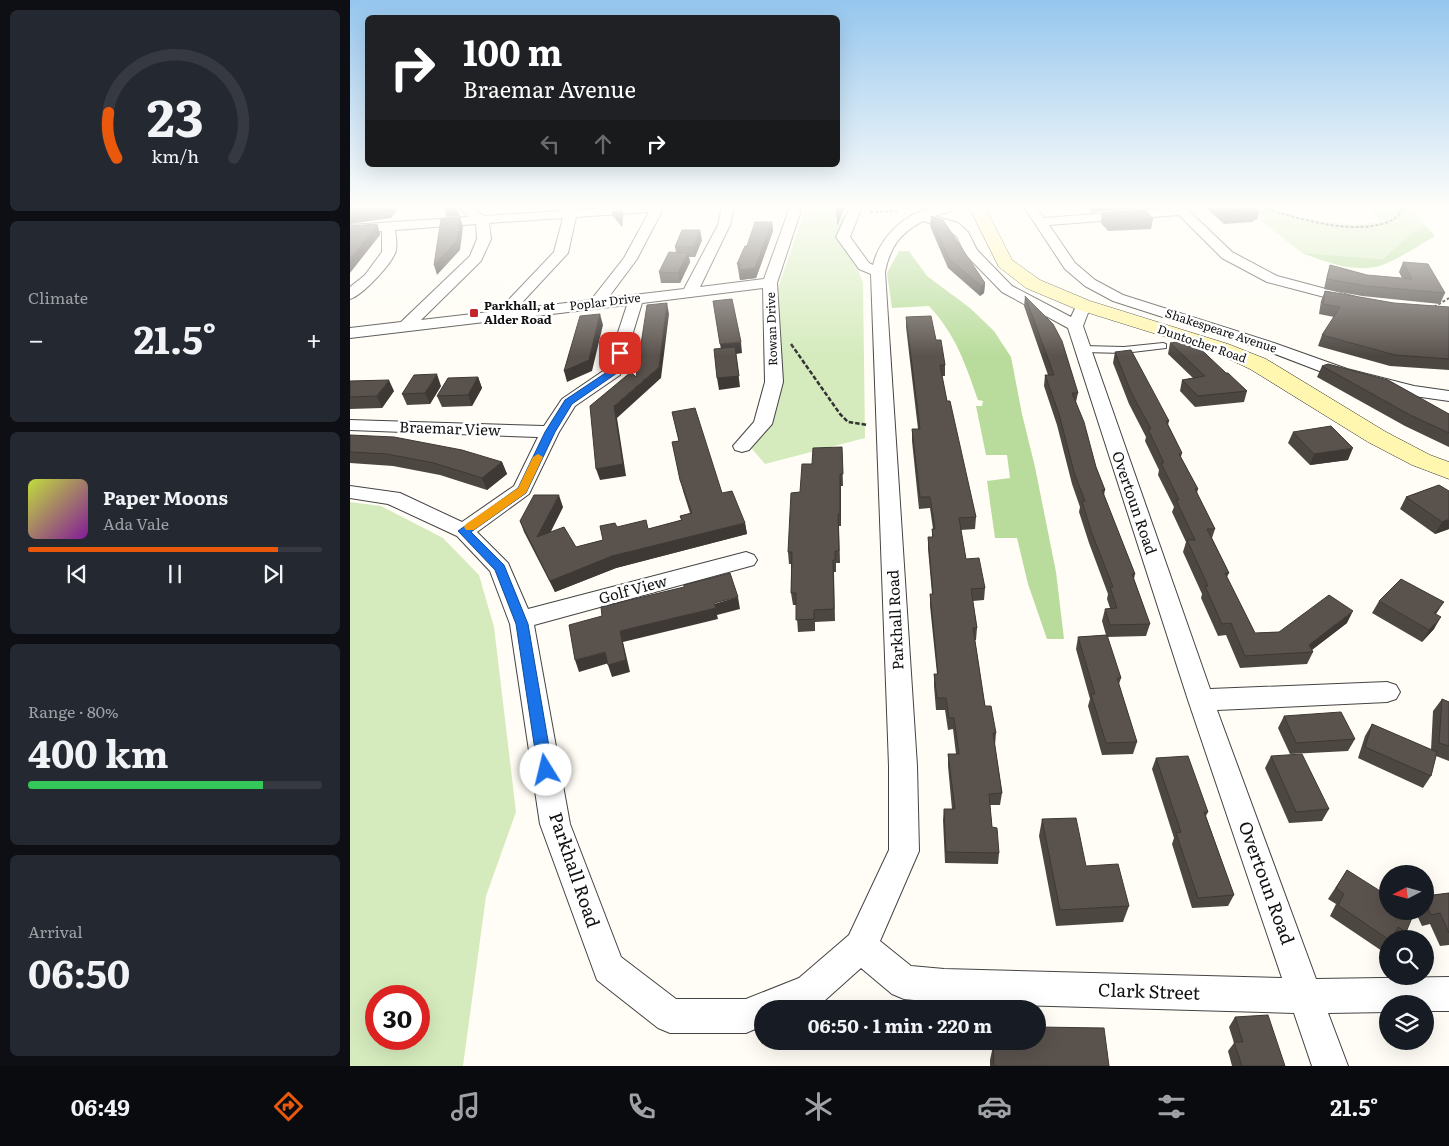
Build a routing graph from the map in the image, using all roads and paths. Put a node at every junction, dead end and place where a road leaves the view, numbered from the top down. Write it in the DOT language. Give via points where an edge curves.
graph roads {
  1 [pos="386,257"];
  2 [pos="477,257"];
  3 [pos="557,257"];
  4 [pos="631,257"];
  5 [pos="708,257"];
  6 [pos="779,257"];
  7 [pos="857,257"];
  8 [pos="882,257"];
  9 [pos="976,257"];
  10 [pos="1002,257"];
  11 [pos="1064,257"];
  12 [pos="1230,257"];
  13 [pos="878,272"];
  14 [pos="770,283"];
  15 [pos="690,292"];
  16 [pos="350,295"];
  17 [pos="1449,298"];
  18 [pos="636,299"];
  19 [pos="596,303"];
  20 [pos="1364,303"];
  21 [pos="1429,310"];
  22 [pos="503,314"];
  23 [pos="406,326"];
  24 [pos="1080,327"];
  25 [pos="350,333"];
  26 [pos="772,334"];
  27 [pos="1163,346"];
  28 [pos="1449,396"];
  29 [pos="886,425"];
  30 [pos="350,426"];
  31 [pos="550,432"];
  32 [pos="742,446"];
  33 [pos="1449,471"];
  34 [pos="350,492"];
  35 [pos="464,531"];
  36 [pos="746,560"];
  37 [pos="520,620"];
  38 [pos="1387,692"];
  39 [pos="1201,700"];
  40 [pos="861,947"];
  41 [pos="1449,994"];
  42 [pos="1306,996"];
  43 [pos="786,1000"];
  44 [pos="754,1013"];
  45 [pos="1330,1066"];
  1 -- 16 [label="street" via="370,278"];
  2 -- 23 [label="street"];
  3 -- 22 [label="street"];
  4 -- 19 [label="street"];
  5 -- 15 [label="street"];
  6 -- 14 [label="street, Rowan Drive"];
  7 -- 13 [label="street" via="864,266"];
  8 -- 13 [label="street, Parkhall Road"];
  9 -- 24 [label="street" via="1007,289"];
  10 -- 24 [label="main road, Duntocher Road"];
  11 -- 28 [label="street, Shakespeare Avenue" via="1090,283 1118,298 1268,346 1340,373"];
  12 -- 20 [label="street" via="1272,279"];
  13 -- 29 [label="street, Parkhall Road"];
  14 -- 15 [label="street, Poplar Drive"];
  14 -- 26 [label="street, Rowan Drive"];
  15 -- 18 [label="street, Poplar Drive"];
  17 -- 21 [label="path"];
  18 -- 19 [label="street, Poplar Drive"];
  18 -- 31 [label="street" via="614,371 568,402"];
  19 -- 22 [label="street, Poplar Drive"];
  22 -- 23 [label="street, Poplar Drive"];
  23 -- 25 [label="street, Poplar Drive"];
  24 -- 27 [label="lane" via="1124,350"];
  24 -- 33 [label="main road, Duntocher Road" via="1221,348 1258,364 1377,437"];
  24 -- 39 [label="street, Overtoun Road"];
  26 -- 29 [label="path" via="787,339 848,422"];
  26 -- 32 [label="street, Rowan Drive" via="774,382 763,424"];
  29 -- 40 [label="street, Parkhall Road" via="903,766 904,851"];
  30 -- 31 [label="street, Braemar View"];
  31 -- 35 [label="street" via="522,490"];
  34 -- 35 [label="street, Parkhall Road" via="393,498"];
  35 -- 37 [label="street, Parkhall Road" via="500,568"];
  36 -- 37 [label="street, Golf View"];
  37 -- 44 [label="street, Parkhall Road" via="555,824 609,968 670,1016 746,1016"];
  38 -- 39 [label="street"];
  39 -- 42 [label="street, Overtoun Road"];
  40 -- 42 [label="street, Clark Street" via="904,982 944,986"];
  40 -- 43 [label="street, Parkhall Road" via="811,990"];
  41 -- 42 [label="street, Clark Street"];
  42 -- 45 [label="street, Overtoun Road"];
}
